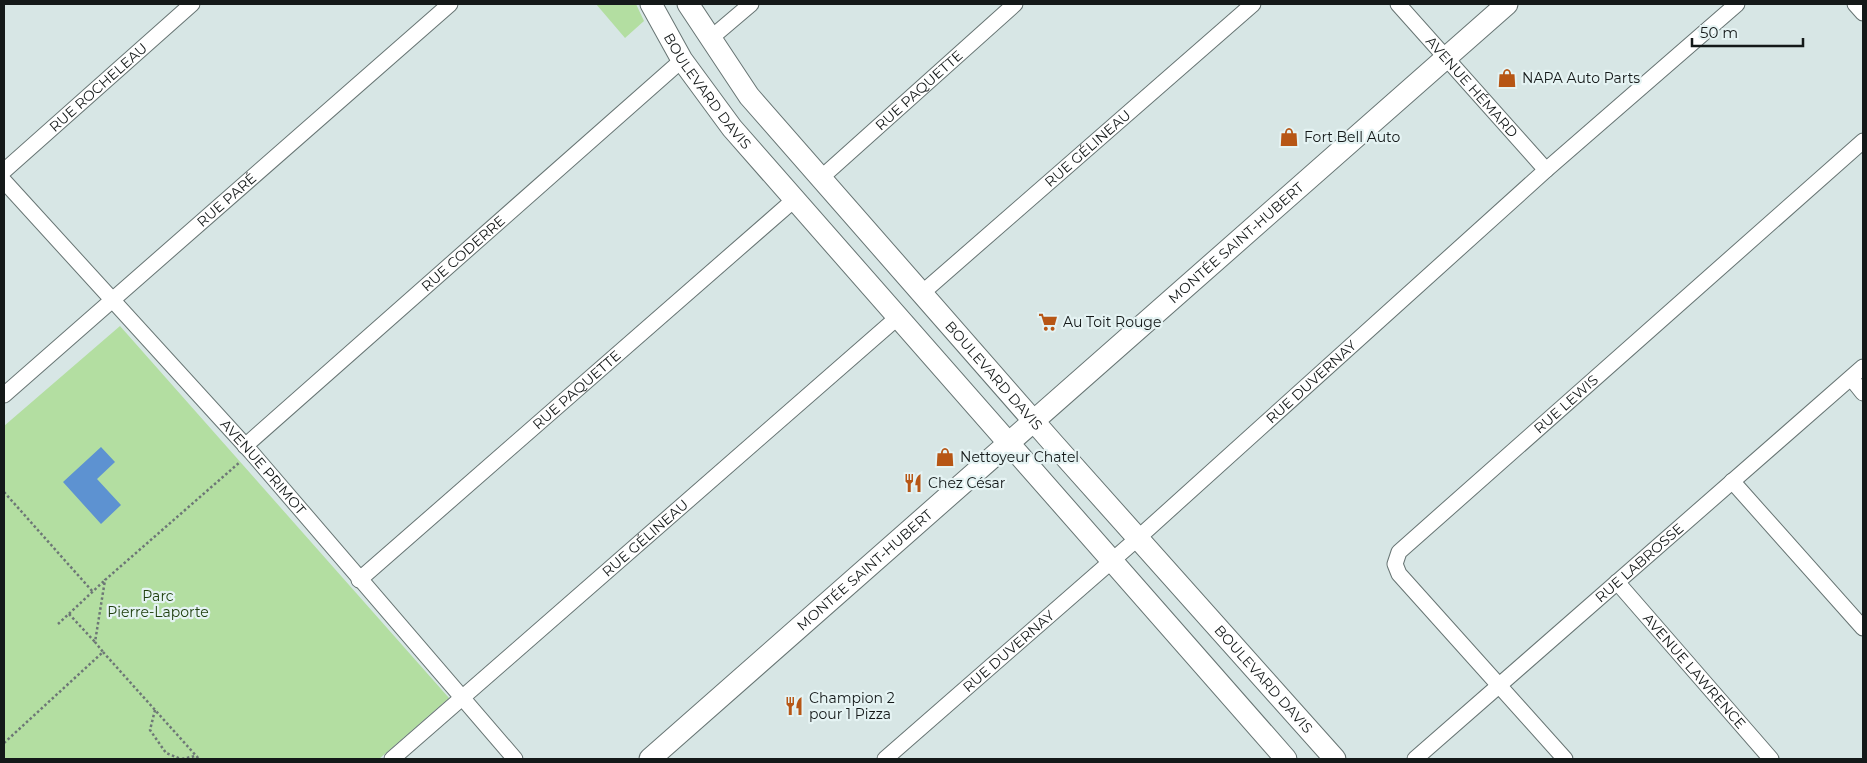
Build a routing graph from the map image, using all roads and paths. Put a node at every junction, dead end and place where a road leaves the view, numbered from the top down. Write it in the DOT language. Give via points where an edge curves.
graph roads {
  1 [pos="192,4"];
  2 [pos="450,4"];
  3 [pos="651,4"];
  4 [pos="688,4"];
  5 [pos="750,4"];
  6 [pos="1015,4"];
  7 [pos="1253,4"];
  8 [pos="1398,4"];
  9 [pos="1507,4"];
  10 [pos="1737,4"];
  11 [pos="1855,4"];
  12 [pos="1863,13"];
  13 [pos="711,38"];
  14 [pos="1445,57"];
  15 [pos="682,60"];
  16 [pos="1863,141"];
  17 [pos="1546,170"];
  18 [pos="4,171"];
  19 [pos="822,177"];
  20 [pos="4,181"];
  21 [pos="795,199"];
  22 [pos="922,293"];
  23 [pos="112,301"];
  24 [pos="898,317"];
  25 [pos="948,324"];
  26 [pos="924,346"];
  27 [pos="1863,367"];
  28 [pos="1851,378"];
  29 [pos="1863,393"];
  30 [pos="4,395"];
  31 [pos="1034,420"];
  32 [pos="1009,443"];
  33 [pos="248,449"];
  34 [pos="1732,481"];
  35 [pos="4,492"];
  36 [pos="1138,538"];
  37 [pos="1112,561"];
  38 [pos="105,580"];
  39 [pos="359,580"];
  40 [pos="1617,582"];
  41 [pos="93,592"];
  42 [pos="69,614"];
  43 [pos="58,624"];
  44 [pos="1863,628"];
  45 [pos="95,642"];
  46 [pos="103,652"];
  47 [pos="1500,684"];
  48 [pos="462,697"];
  49 [pos="155,710"];
  50 [pos="4,743"];
  51 [pos="196,756"];
  52 [pos="182,759"];
  53 [pos="199,759"];
  54 [pos="392,759"];
  55 [pos="515,759"];
  56 [pos="650,759"];
  57 [pos="885,759"];
  58 [pos="1286,759"];
  59 [pos="1335,759"];
  60 [pos="1415,759"];
  61 [pos="1565,759"];
  62 [pos="1771,759"];
  1 -- 18 [label="street, RUE ROCHELEAU"];
  2 -- 23 [label="street, RUE PARÉ"];
  3 -- 15 [label="street, BOULEVARD DAVIS"];
  4 -- 13 [label="street, BOULEVARD DAVIS"];
  5 -- 13 [label="street"];
  6 -- 19 [label="street, RUE PAQUETTE"];
  7 -- 22 [label="street, RUE GÉLINEAU"];
  8 -- 14 [label="street, AVENUE HÉMARD"];
  9 -- 14 [label="street, MONTÉE SAINT-HUBERT"];
  10 -- 17 [label="street, RUE DUVERNAY"];
  11 -- 12 [label="street"];
  13 -- 19 [label="street, BOULEVARD DAVIS" via="749,96"];
  14 -- 17 [label="street, AVENUE HÉMARD"];
  14 -- 31 [label="street, MONTÉE SAINT-HUBERT"];
  15 -- 21 [label="street, BOULEVARD DAVIS" via="732,128"];
  15 -- 33 [label="street, RUE CODERRE"];
  16 -- 47 [label="street, RUE LEWIS" via="1399,552 1395,564 1399,574"];
  17 -- 36 [label="street, RUE DUVERNAY"];
  19 -- 22 [label="street, BOULEVARD DAVIS"];
  20 -- 23 [label="street, AVENUE PRIMOT"];
  21 -- 24 [label="street, BOULEVARD DAVIS"];
  21 -- 39 [label="street, RUE PAQUETTE"];
  22 -- 25 [label="street, BOULEVARD DAVIS"];
  23 -- 30 [label="street, RUE PARÉ"];
  23 -- 33 [label="street, AVENUE PRIMOT"];
  24 -- 26 [label="street, BOULEVARD DAVIS"];
  24 -- 48 [label="street, RUE GÉLINEAU"];
  25 -- 26 [label="street"];
  25 -- 31 [label="street, BOULEVARD DAVIS"];
  26 -- 32 [label="street, BOULEVARD DAVIS"];
  27 -- 28 [label="street, RUE LABROSSE"];
  28 -- 29 [label="street"];
  28 -- 34 [label="street, RUE LABROSSE"];
  31 -- 32 [label="street, MONTÉE SAINT-HUBERT"];
  31 -- 36 [label="street, BOULEVARD DAVIS"];
  32 -- 37 [label="street, BOULEVARD DAVIS"];
  32 -- 56 [label="street, MONTÉE SAINT-HUBERT"];
  33 -- 38 [label="path"];
  33 -- 39 [label="street, AVENUE PRIMOT"];
  34 -- 40 [label="street, RUE LABROSSE"];
  34 -- 44 [label="street"];
  35 -- 41 [label="path"];
  36 -- 37 [label="street, RUE DUVERNAY"];
  36 -- 59 [label="street, BOULEVARD DAVIS"];
  37 -- 57 [label="street, RUE DUVERNAY"];
  37 -- 58 [label="street, BOULEVARD DAVIS"];
  38 -- 41 [label="path"];
  38 -- 45 [label="path"];
  39 -- 48 [label="street, AVENUE PRIMOT"];
  40 -- 47 [label="street, RUE LABROSSE"];
  40 -- 62 [label="street, AVENUE LAWRENCE"];
  41 -- 42 [label="path"];
  42 -- 43 [label="path"];
  42 -- 45 [label="path"];
  45 -- 46 [label="path"];
  46 -- 49 [label="path"];
  46 -- 50 [label="path"];
  47 -- 60 [label="street, RUE LABROSSE"];
  47 -- 61 [label="street, RUE LEWIS"];
  48 -- 54 [label="street, RUE GÉLINEAU"];
  48 -- 55 [label="street, AVENUE PRIMOT"];
  49 -- 51 [label="path"];
  49 -- 52 [label="path" via="150,730 166,753"];
  51 -- 52 [label="path"];
  51 -- 53 [label="path"];
}
